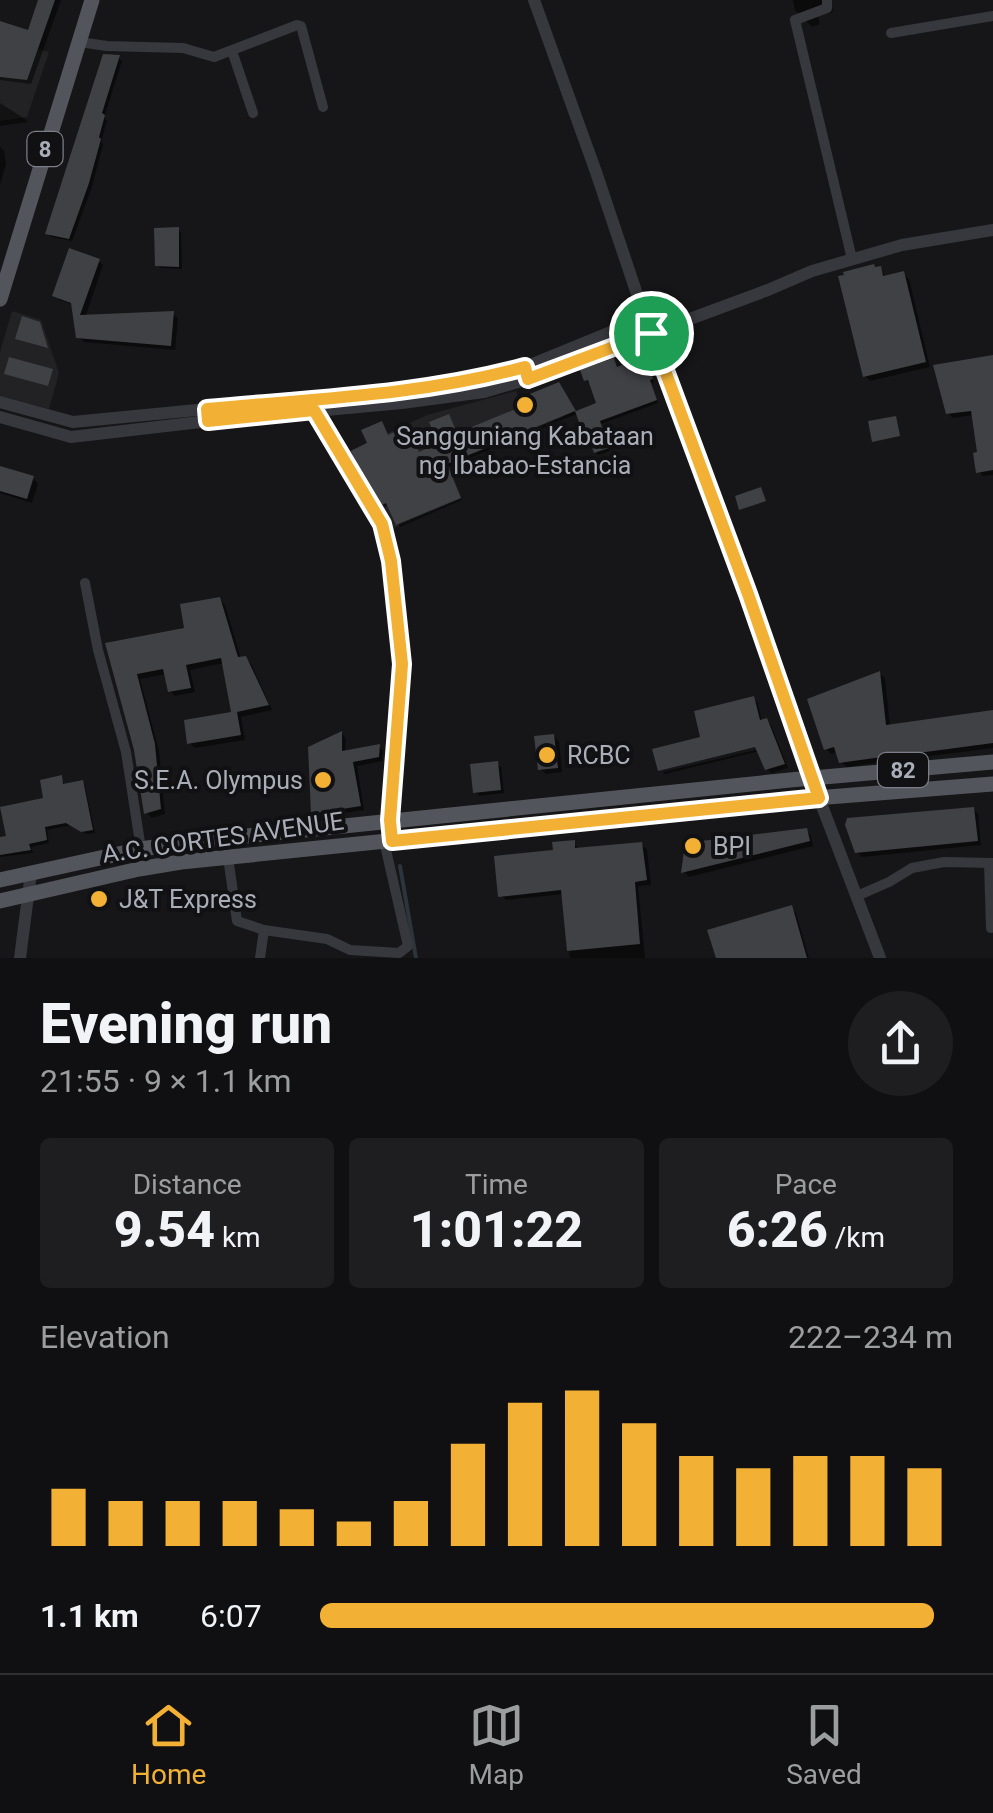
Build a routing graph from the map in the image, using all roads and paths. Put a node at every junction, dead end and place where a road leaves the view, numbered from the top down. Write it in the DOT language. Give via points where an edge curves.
graph roads {
  1 [pos="92,0"];
  2 [pos="534,0"];
  3 [pos="828,0"];
  4 [pos="993,16"];
  5 [pos="891,33"];
  6 [pos="78,42"];
  7 [pos="232,51"];
  8 [pos="322,108"];
  9 [pos="252,112"];
  10 [pos="993,230"];
  11 [pos="852,259"];
  12 [pos="0,299"];
  13 [pos="645,318"];
  14 [pos="651,333"];
  15 [pos="526,373"];
  16 [pos="371,399"];
  17 [pos="0,402"];
  18 [pos="314,410"];
  19 [pos="208,415"];
  20 [pos="0,417"];
  21 [pos="85,583"];
  22 [pos="993,762"];
  23 [pos="813,778"];
  24 [pos="993,784"];
  25 [pos="627,796"];
  26 [pos="819,798"];
  27 [pos="628,817"];
  28 [pos="390,820"];
  29 [pos="388,841"];
  30 [pos="141,849"];
  31 [pos="228,857"];
  32 [pos="991,863"];
  33 [pos="31,873"];
  34 [pos="0,880"];
  35 [pos="30,893"];
  36 [pos="857,896"];
  37 [pos="0,901"];
  38 [pos="991,928"];
  39 [pos="264,930"];
  40 [pos="20,958"];
  41 [pos="260,958"];
  42 [pos="880,958"];
  1 -- 6 [label="main road, 8"];
  2 -- 13 [label="street"];
  3 -- 11 [label="street" via="827,8 795,20"];
  4 -- 5 [label="street"];
  6 -- 7 [label="street" via="183,48 214,57"];
  6 -- 12 [label="main road, 8"];
  7 -- 8 [label="street" via="301,26"];
  7 -- 9 [label="street"];
  10 -- 11 [label="street"];
  11 -- 14 [label="street"];
  13 -- 14 [label="street"];
  13 -- 15 [label="street"];
  14 -- 15 [label="street"];
  14 -- 23 [label="street"];
  15 -- 16 [label="street"];
  16 -- 18 [label="street"];
  16 -- 19 [label="street"];
  17 -- 19 [label="street" via="73,422"];
  18 -- 19 [label="street"];
  18 -- 28 [label="street" via="382,524 391,561 402,664"];
  19 -- 20 [label="street" via="71,436"];
  21 -- 30 [label="street" via="126,752"];
  22 -- 23 [label="main road, A.C. CORTES AVENUE / 82"];
  23 -- 25 [label="main road, A.C. CORTES AVENUE / 82"];
  23 -- 26 [label="street"];
  24 -- 26 [label="main road, A.C. CORTES AVENUE / 82"];
  25 -- 27 [label="main road"];
  25 -- 28 [label="main road, A.C. CORTES AVENUE / 82"];
  26 -- 27 [label="main road, A.C. CORTES AVENUE / 82"];
  26 -- 36 [label="street"];
  27 -- 29 [label="main road, A.C. CORTES AVENUE / 82"];
  28 -- 29 [label="street"];
  28 -- 30 [label="main road, A.C. CORTES AVENUE / 82"];
  29 -- 31 [label="main road, A.C. CORTES AVENUE / 82"];
  29 -- 39 [label="street" via="405,950 350,950 327,939"];
  30 -- 33 [label="main road, A.C. CORTES AVENUE / 82"];
  31 -- 35 [label="main road, A.C. CORTES AVENUE / 82"];
  31 -- 39 [label="street" via="237,922"];
  32 -- 36 [label="street" via="912,868"];
  32 -- 38 [label="street"];
  33 -- 34 [label="main road, A.C. CORTES AVENUE / 82"];
  33 -- 35 [label="street"];
  35 -- 37 [label="main road, A.C. CORTES AVENUE / 82"];
  35 -- 40 [label="street"];
  36 -- 42 [label="street"];
  39 -- 41 [label="street"];
}
